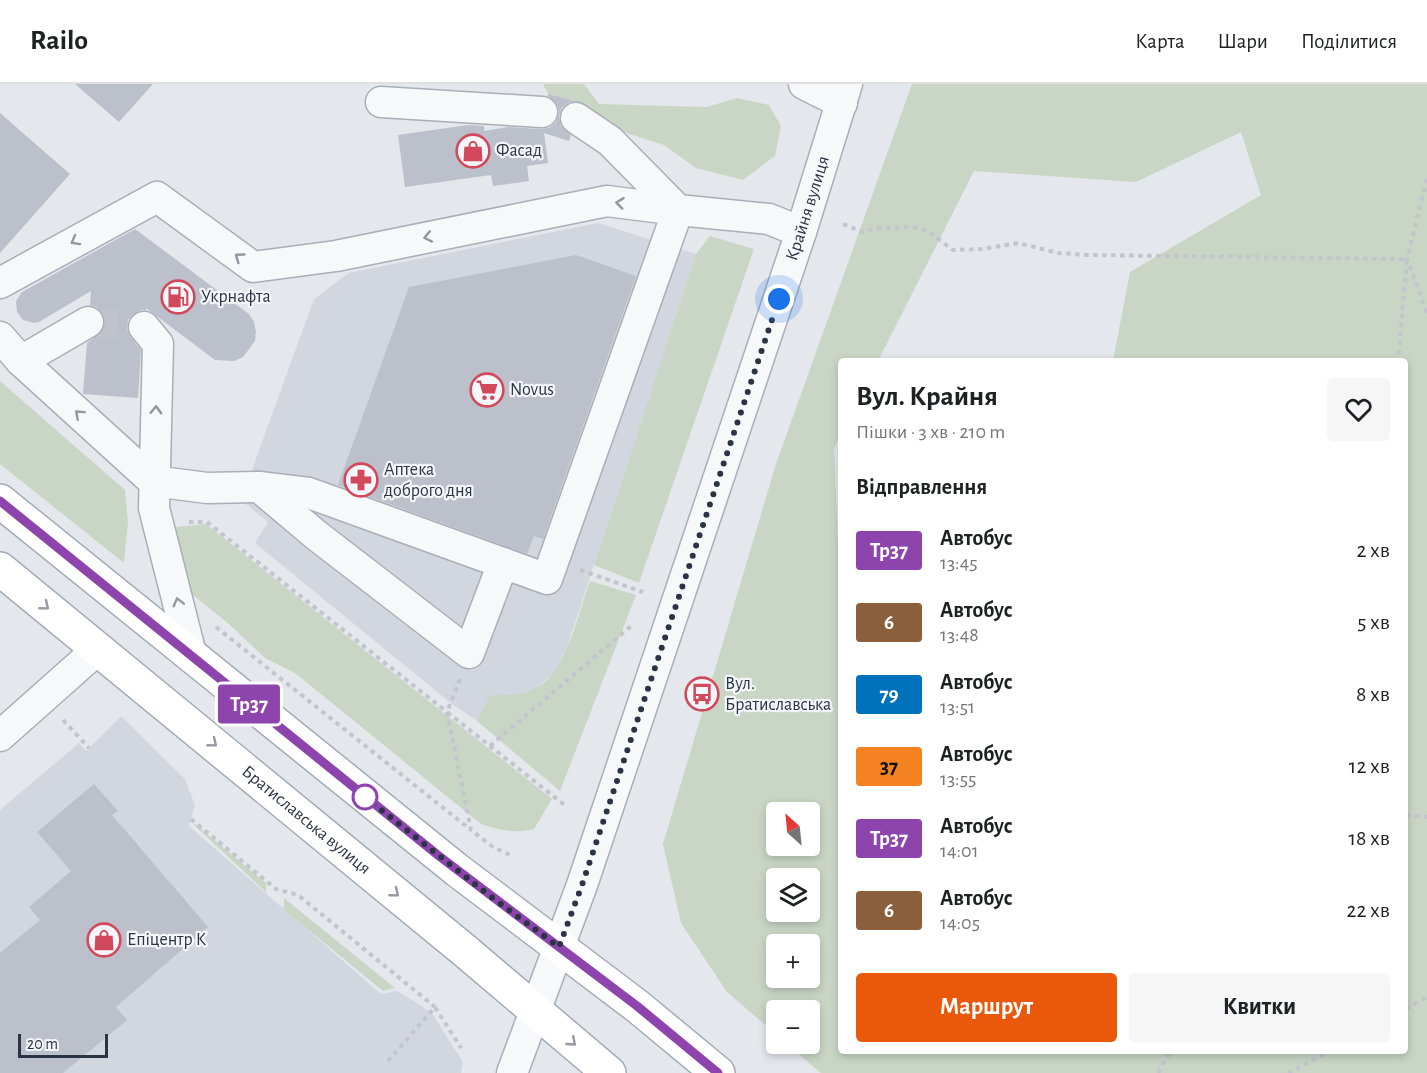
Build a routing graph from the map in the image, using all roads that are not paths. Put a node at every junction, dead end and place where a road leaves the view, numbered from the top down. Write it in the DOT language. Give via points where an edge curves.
graph roads {
  1 [pos="804,84"];
  2 [pos="845,94"];
  3 [pos="381,102"];
  4 [pos="542,112"];
  5 [pos="576,118"];
  6 [pos="678,210"];
  7 [pos="801,232"];
  8 [pos="0,283"];
  9 [pos="88,322"];
  10 [pos="144,327"];
  11 [pos="0,337"];
  12 [pos="21,361"];
  13 [pos="153,482"];
  14 [pos="260,487"];
  15 [pos="0,501"];
  16 [pos="503,563"];
  17 [pos="0,569"];
  18 [pos="98,649"];
  19 [pos="192,658"];
  20 [pos="0,736"];
  21 [pos="559,947"];
  22 [pos="536,1010"];
  23 [pos="512,1073"];
  24 [pos="609,1073"];
  25 [pos="718,1073"];
  1 -- 2 [label="street"];
  2 -- 7 [label="street, Крайня вулиця"];
  3 -- 4 [label="street"];
  5 -- 6 [label="street" via="610,141"];
  6 -- 7 [label="street" via="769,219"];
  6 -- 8 [label="street, one-way" via="607,201 336,256 253,267 156,197"];
  6 -- 16 [label="street" via="547,579"];
  7 -- 21 [label="street, Крайня вулиця"];
  9 -- 12 [label="street"];
  13 -- 10 [label="street, one-way" via="158,344"];
  11 -- 12 [label="street"];
  13 -- 12 [label="street, one-way"];
  13 -- 14 [label="street" via="207,488"];
  19 -- 13 [label="street, one-way" via="154,508"];
  14 -- 16 [label="street" via="309,493"];
  14 -- 16 [label="street" via="469,653"];
  15 -- 19 [label="main road"];
  17 -- 18 [label="main road, Братиславська вулиця, one-way"];
  18 -- 20 [label="street"];
  18 -- 22 [label="main road, Братиславська вулиця, one-way"];
  19 -- 21 [label="main road"];
  21 -- 22 [label="street, Крайня вулиця"];
  21 -- 25 [label="main road"];
  22 -- 23 [label="street, Крайня вулиця"];
  22 -- 24 [label="main road, Братиславська вулиця, one-way"];
}
